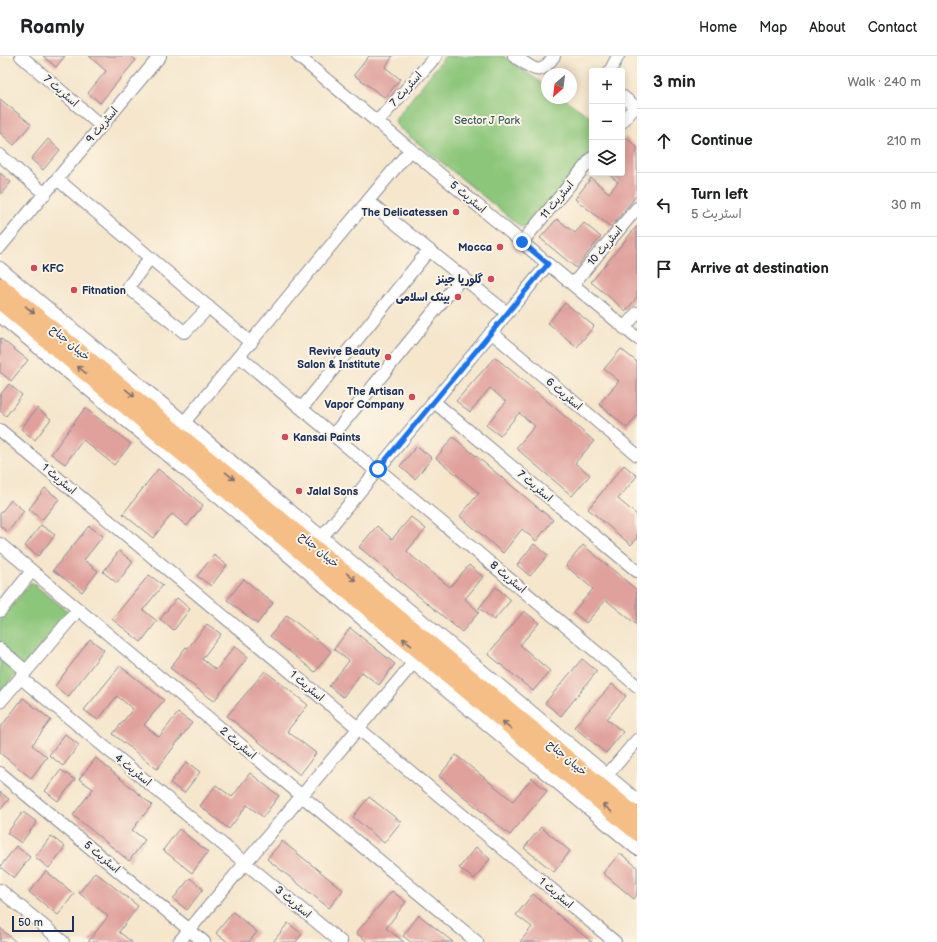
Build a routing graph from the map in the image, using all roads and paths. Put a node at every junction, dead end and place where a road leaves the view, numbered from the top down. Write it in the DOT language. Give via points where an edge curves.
graph roads {
  1 [pos="21,56"];
  2 [pos="298,56"];
  3 [pos="436,56"];
  4 [pos="514,56"];
  5 [pos="554,56"];
  6 [pos="618,56"];
  7 [pos="158,57"];
  8 [pos="612,68"];
  9 [pos="625,99"];
  10 [pos="636,108"];
  11 [pos="625,119"];
  12 [pos="377,122"];
  13 [pos="101,126"];
  14 [pos="411,149"];
  15 [pos="0,155"];
  16 [pos="589,162"];
  17 [pos="57,179"];
  18 [pos="45,194"];
  19 [pos="368,201"];
  20 [pos="637,208"];
  21 [pos="522,242"];
  22 [pos="0,247"];
  23 [pos="429,250"];
  24 [pos="150,258"];
  25 [pos="548,264"];
  26 [pos="0,268"];
  27 [pos="463,276"];
  28 [pos="573,284"];
  29 [pos="0,285"];
  30 [pos="0,302"];
  31 [pos="209,307"];
  32 [pos="507,313"];
  33 [pos="637,313"];
  34 [pos="0,316"];
  35 [pos="624,328"];
  36 [pos="491,332"];
  37 [pos="637,338"];
  38 [pos="251,343"];
  39 [pos="240,357"];
  40 [pos="433,401"];
  41 [pos="302,408"];
  42 [pos="180,427"];
  43 [pos="0,430"];
  44 [pos="334,434"];
  45 [pos="637,455"];
  46 [pos="377,470"];
  47 [pos="318,541"];
  48 [pos="0,544"];
  49 [pos="637,571"];
  50 [pos="32,572"];
  51 [pos="78,610"];
  52 [pos="0,611"];
  53 [pos="0,649"];
  54 [pos="417,658"];
  55 [pos="24,675"];
  56 [pos="637,686"];
  57 [pos="0,702"];
  58 [pos="357,728"];
  59 [pos="637,740"];
  60 [pos="0,773"];
  61 [pos="603,780"];
  62 [pos="301,795"];
  63 [pos="637,800"];
  64 [pos="637,816"];
  65 [pos="637,833"];
  66 [pos="637,849"];
  67 [pos="246,862"];
  68 [pos="0,890"];
  69 [pos="189,930"];
  70 [pos="63,942"];
  71 [pos="179,942"];
  72 [pos="204,942"];
  73 [pos="341,942"];
  74 [pos="477,942"];
  75 [pos="615,942"];
  1 -- 13 [label="street, اسٹریٹ 7"];
  2 -- 12 [label="street, اسٹریٹ 5"];
  3 -- 12 [label="street, اسٹریٹ 7"];
  4 -- 5 [label="street" via="536,69 546,68"];
  6 -- 8 [label="street"];
  7 -- 13 [label="street, اسٹریٹ 9"];
  9 -- 10 [label="street"];
  10 -- 11 [label="street"];
  12 -- 14 [label="street, اسٹریٹ 5"];
  13 -- 17 [label="street, اسٹریٹ 9"];
  14 -- 19 [label="street"];
  14 -- 21 [label="street, اسٹریٹ 5"];
  15 -- 18 [label="street"];
  16 -- 21 [label="street, اسٹریٹ 11"];
  17 -- 18 [label="street, اسٹریٹ 9"];
  17 -- 24 [label="street"];
  18 -- 22 [label="street, اسٹریٹ 9"];
  19 -- 23 [label="street"];
  19 -- 38 [label="street"];
  20 -- 28 [label="street, اسٹریٹ 10"];
  21 -- 25 [label="street, اسٹریٹ 5"];
  23 -- 27 [label="street"];
  23 -- 41 [label="street"];
  24 -- 31 [label="street"];
  24 -- 31 [label="street" via="129,286 130,289 184,332"];
  25 -- 28 [label="street, اسٹریٹ 5"];
  25 -- 32 [label="street"];
  26 -- 42 [label="street"];
  27 -- 32 [label="street"];
  27 -- 44 [label="street"];
  28 -- 35 [label="street, اسٹریٹ 5"];
  29 -- 42 [label="main road, خیبان جناح, one-way"];
  54 -- 30 [label="main road, خیبان جناح, one-way"];
  31 -- 38 [label="street"];
  32 -- 36 [label="street"];
  33 -- 35 [label="street"];
  34 -- 54 [label="street" via="289,556"];
  35 -- 37 [label="street, اسٹریٹ 5"];
  36 -- 40 [label="street"];
  36 -- 45 [label="street, اسٹریٹ 6"];
  38 -- 39 [label="street"];
  39 -- 41 [label="street, اسٹریٹ 8"];
  39 -- 42 [label="street"];
  40 -- 46 [label="street"];
  40 -- 49 [label="street, اسٹریٹ 7"];
  41 -- 44 [label="street, اسٹریٹ 8"];
  42 -- 47 [label="main road, خیبان جناح"];
  43 -- 58 [label="street, اسٹریٹ 1"];
  44 -- 46 [label="street, اسٹریٹ 8"];
  46 -- 47 [label="street"];
  46 -- 56 [label="street, اسٹریٹ 8"];
  47 -- 61 [label="main road, خیبان جناح"];
  48 -- 50 [label="street, اسٹریٹ 2"];
  50 -- 51 [label="street, اسٹریٹ 2"];
  50 -- 52 [label="street"];
  51 -- 55 [label="street"];
  51 -- 62 [label="street, اسٹریٹ 2"];
  53 -- 55 [label="street, اسٹریٹ 4"];
  54 -- 58 [label="street"];
  65 -- 54 [label="main road, خیبان جناح, one-way"];
  54 -- 66 [label="street"];
  55 -- 57 [label="street"];
  55 -- 67 [label="street, اسٹریٹ 4"];
  58 -- 62 [label="street"];
  58 -- 75 [label="street, اسٹریٹ 1"];
  59 -- 61 [label="street"];
  60 -- 69 [label="street, اسٹریٹ 5"];
  61 -- 63 [label="street"];
  61 -- 64 [label="main road, خیبان جناح"];
  62 -- 67 [label="street"];
  62 -- 74 [label="street, اسٹریٹ 2"];
  67 -- 69 [label="street"];
  67 -- 73 [label="street, اسٹریٹ 3"];
  68 -- 70 [label="street"];
  69 -- 71 [label="street"];
  69 -- 72 [label="street, اسٹریٹ 5"];
}
